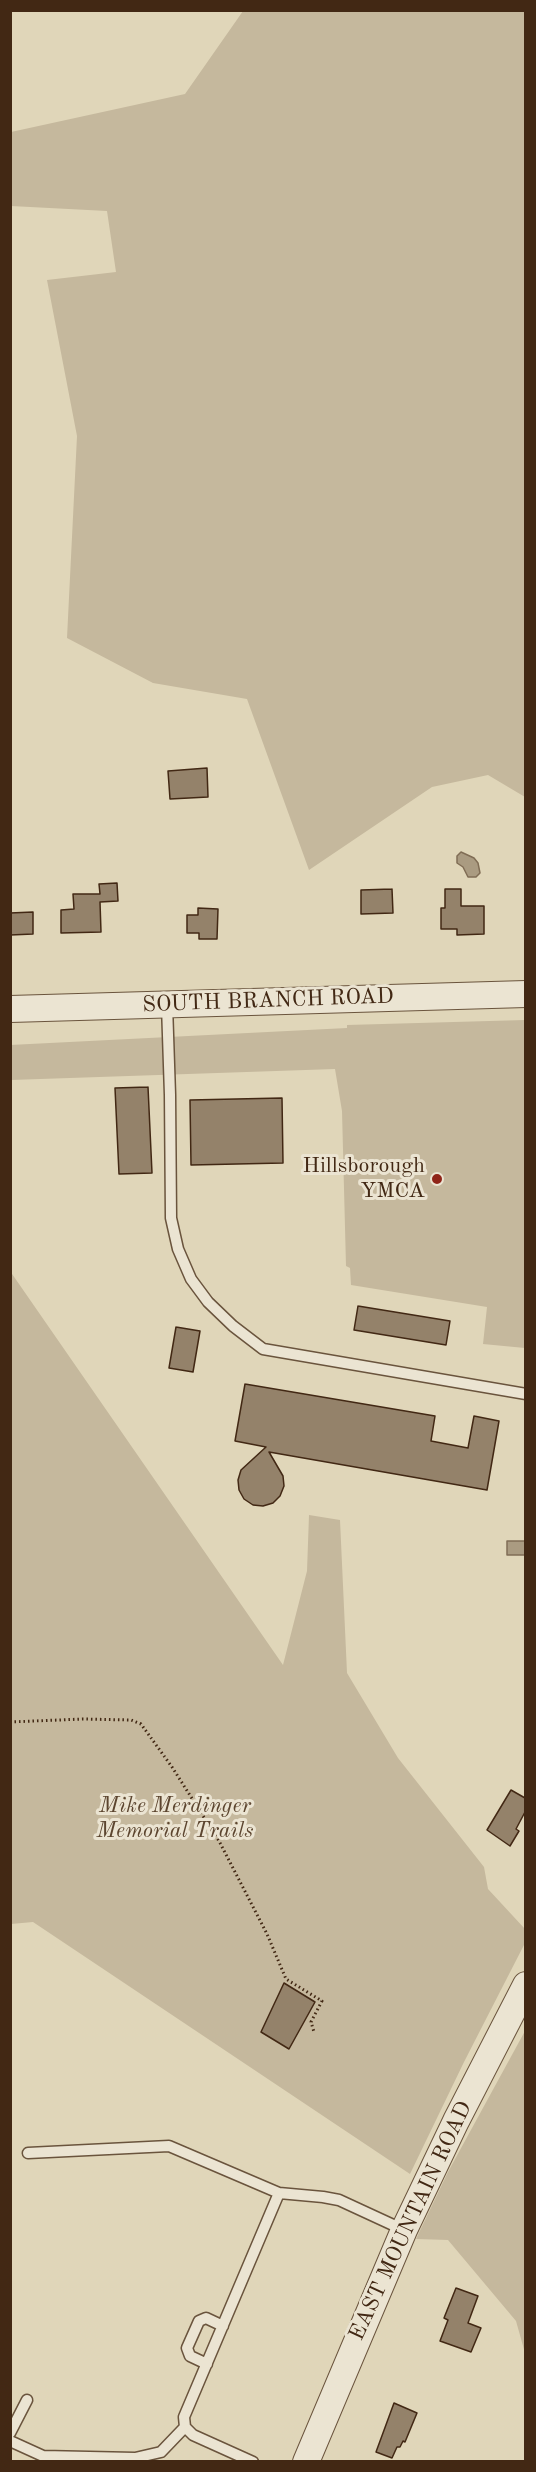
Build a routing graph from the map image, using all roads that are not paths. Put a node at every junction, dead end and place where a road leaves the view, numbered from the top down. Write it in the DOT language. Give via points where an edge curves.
graph roads {
  1 [pos="525,994"];
  2 [pos="167,1004"];
  3 [pos="10,1009"];
  4 [pos="525,1394"];
  5 [pos="525,1985"];
  6 [pos="28,2153"];
  7 [pos="279,2193"];
  8 [pos="404,2230"];
  9 [pos="223,2326"];
  10 [pos="207,2364"];
  11 [pos="27,2400"];
  12 [pos="185,2427"];
  13 [pos="10,2433"];
  14 [pos="10,2441"];
  15 [pos="253,2462"];
  16 [pos="306,2462"];
  1 -- 2 [label="street, SOUTH BRANCH ROAD"];
  2 -- 3 [label="street, SOUTH BRANCH ROAD"];
  2 -- 4 [label="lane" via="171,1218 178,1249 191,1279 208,1302 263,1349"];
  5 -- 8 [label="street, EAST MOUNTAIN ROAD"];
  6 -- 7 [label="lane" via="169,2146"];
  7 -- 8 [label="lane" via="339,2200"];
  7 -- 9 [label="lane"];
  8 -- 16 [label="street, EAST MOUNTAIN ROAD"];
  9 -- 10 [label="lane"];
  9 -- 10 [label="lane" via="206,2318 199,2320 187,2348 190,2356"];
  10 -- 12 [label="lane" via="184,2417"];
  11 -- 13 [label="lane"];
  12 -- 14 [label="lane" via="161,2452 135,2458 43,2456"];
  12 -- 15 [label="lane" via="193,2435"];
}
